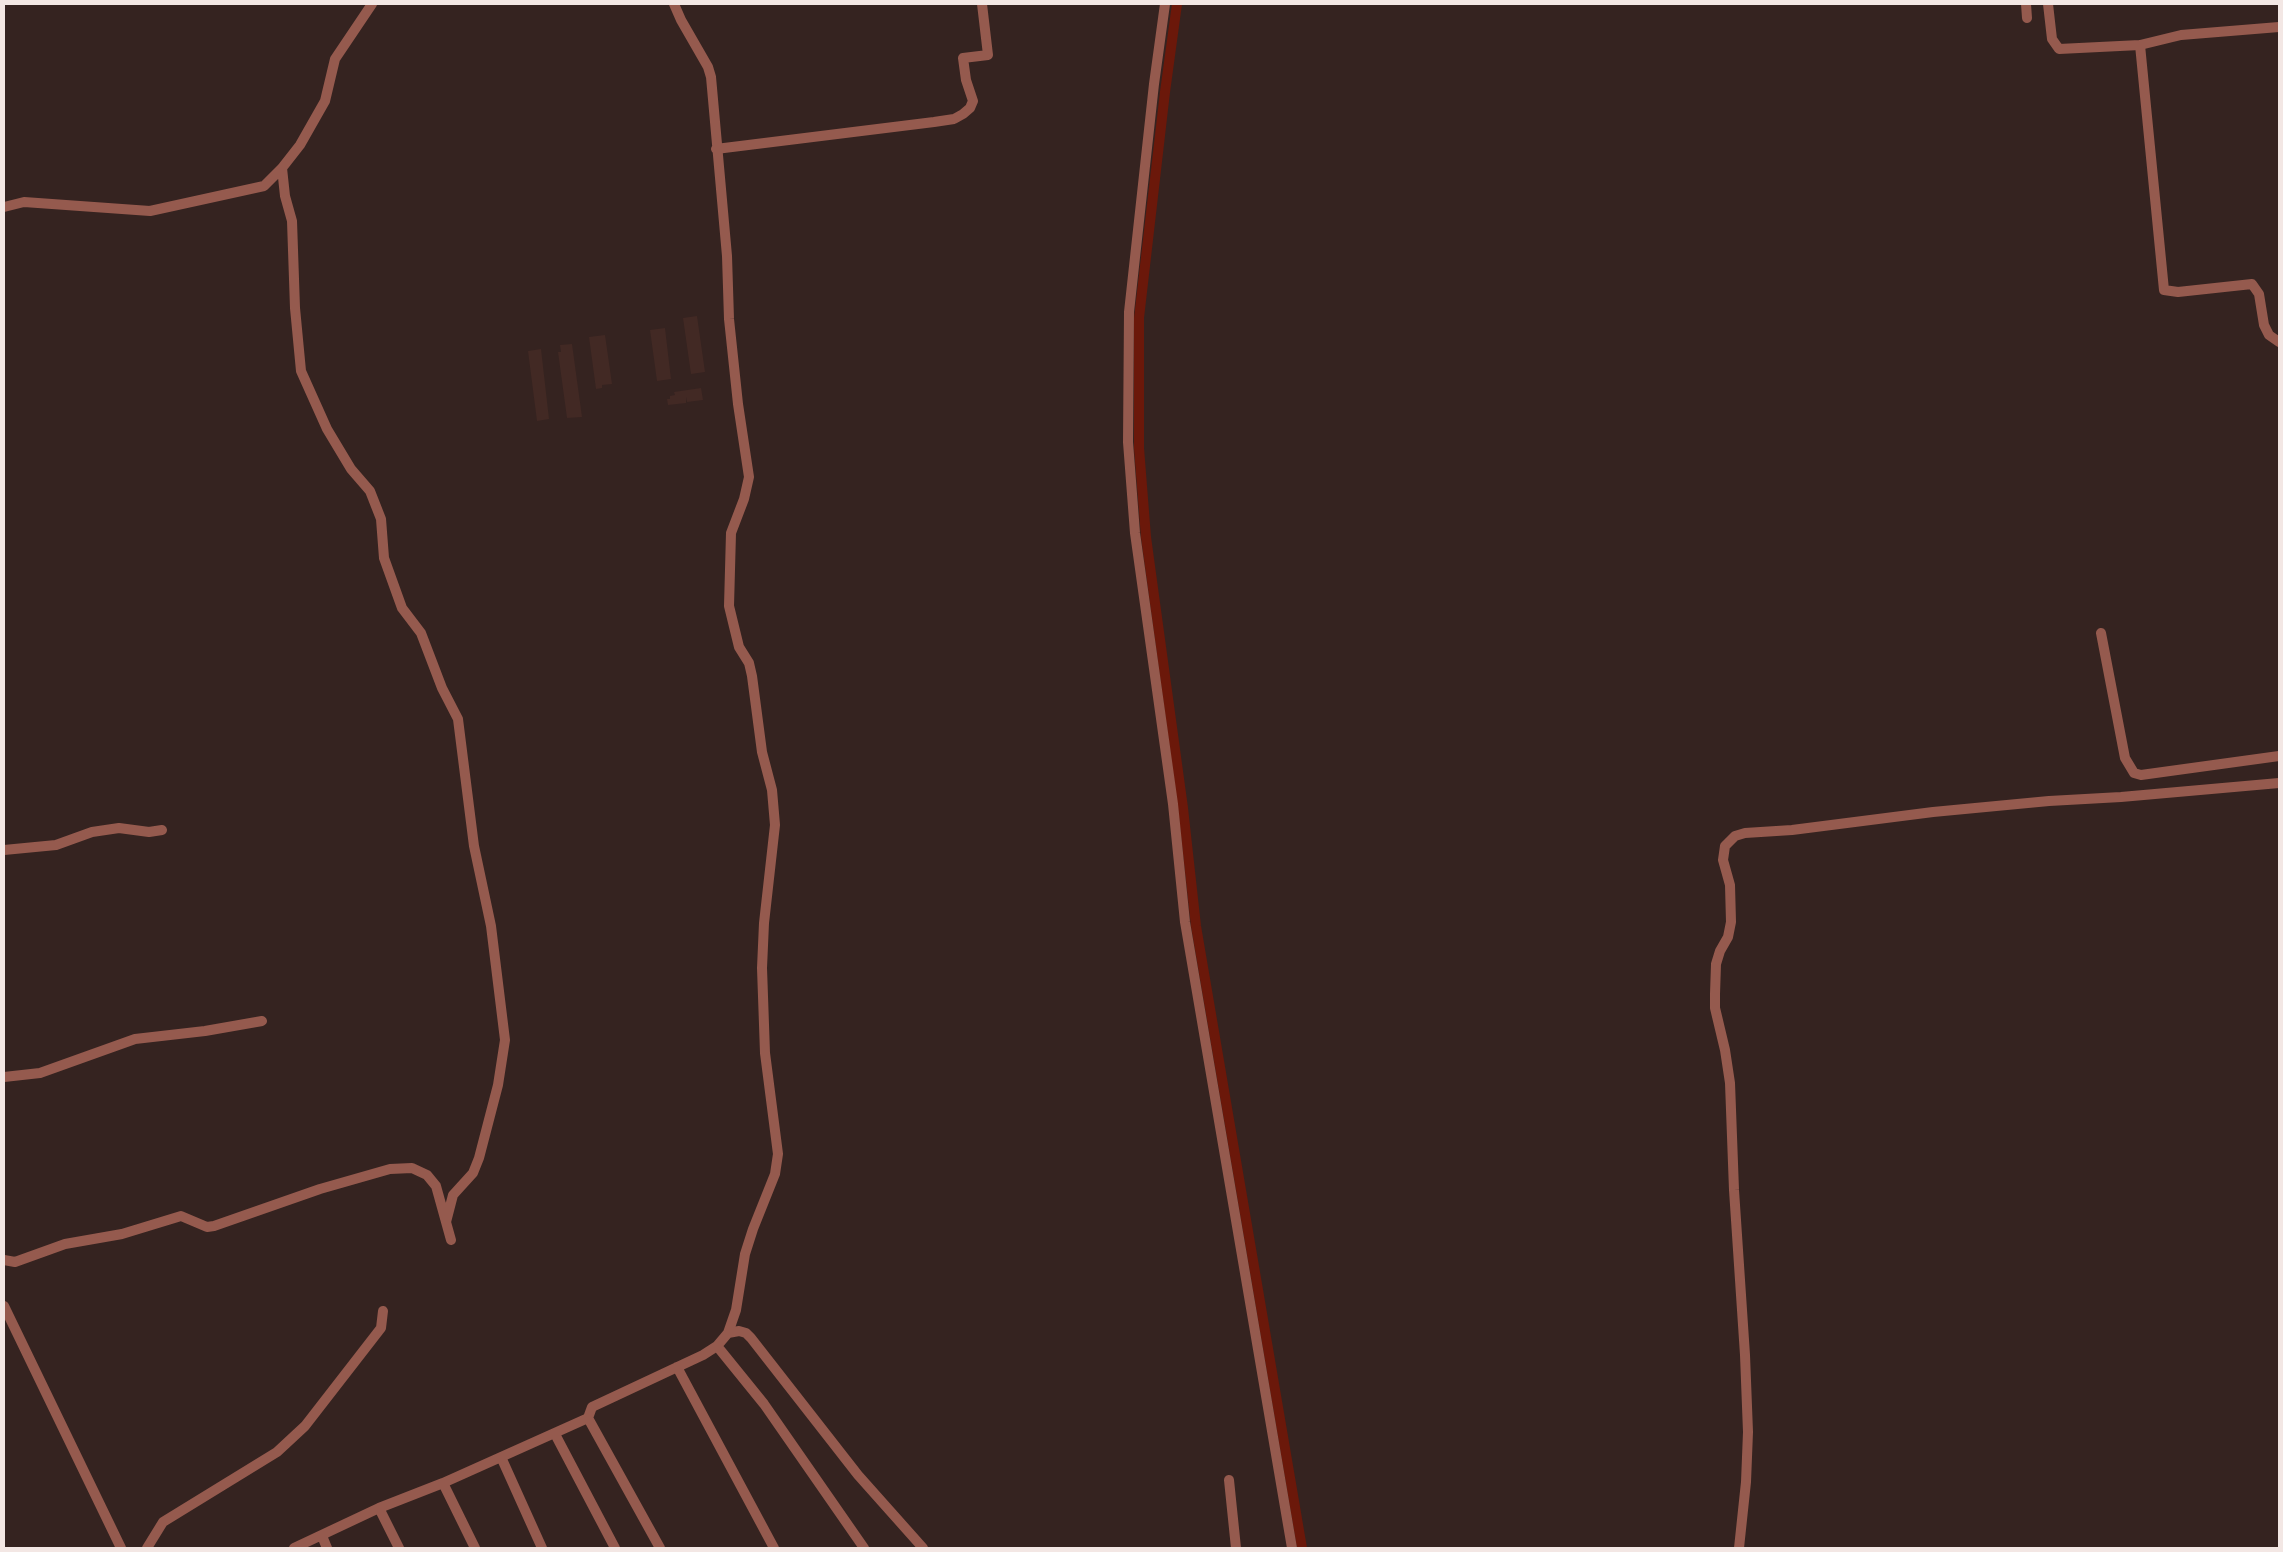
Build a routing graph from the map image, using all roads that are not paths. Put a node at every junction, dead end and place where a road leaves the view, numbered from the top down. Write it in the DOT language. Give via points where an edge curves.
graph roads {
  1 [pos="372,4"];
  2 [pos="674,4"];
  3 [pos="982,4"];
  4 [pos="1165,4"];
  5 [pos="2026,4"];
  6 [pos="2048,4"];
  7 [pos="2027,18"];
  8 [pos="2279,28"];
  9 [pos="2140,45"];
  10 [pos="716,149"];
  11 [pos="282,168"];
  12 [pos="4,207"];
  13 [pos="2279,342"];
  14 [pos="2101,633"];
  15 [pos="2279,756"];
  16 [pos="2279,783"];
  17 [pos="162,830"];
  18 [pos="4,850"];
  19 [pos="262,1021"];
  20 [pos="4,1077"];
  21 [pos="446,1222"];
  22 [pos="451,1240"];
  23 [pos="4,1260"];
  24 [pos="4,1306"];
  25 [pos="383,1310"];
  26 [pos="728,1333"];
  27 [pos="717,1346"];
  28 [pos="677,1367"];
  29 [pos="588,1418"];
  30 [pos="555,1434"];
  31 [pos="501,1457"];
  32 [pos="1229,1480"];
  33 [pos="443,1484"];
  34 [pos="379,1508"];
  35 [pos="322,1536"];
  36 [pos="121,1548"];
  37 [pos="146,1548"];
  38 [pos="294,1548"];
  39 [pos="327,1548"];
  40 [pos="399,1548"];
  41 [pos="475,1548"];
  42 [pos="542,1548"];
  43 [pos="615,1548"];
  44 [pos="660,1548"];
  45 [pos="774,1548"];
  46 [pos="864,1548"];
  47 [pos="923,1548"];
  48 [pos="1236,1548"];
  49 [pos="1292,1548"];
  50 [pos="1739,1548"];
  1 -- 11 [label="street" via="335,59 325,100 300,145"];
  2 -- 10 [label="street" via="711,77"];
  3 -- 10 [label="street" via="988,55 963,58 973,102 954,119"];
  4 -- 49 [label="street" via="1128,312 1128,442 1135,533 1185,922"];
  5 -- 7 [label="street"];
  6 -- 9 [label="street" via="2052,39 2059,49"];
  8 -- 9 [label="street" via="2181,35"];
  9 -- 13 [label="street" via="2164,290 2178,292 2252,284 2259,294 2264,325 2269,335"];
  10 -- 26 [label="street" via="727,256 730,328 749,477 731,533 729,606 752,676 775,825 762,968 766,1061 778,1154 774,1179 745,1254 736,1310"];
  11 -- 12 [label="street" via="264,186 150,211 24,202"];
  11 -- 21 [label="street" via="292,221 301,371 332,437 351,469 370,491 381,519 384,558 402,608 421,633 458,719 474,846 491,926 505,1040 498,1085 479,1158 472,1173 453,1195"];
  14 -- 15 [label="street" via="2125,758 2134,773 2140,775"];
  16 -- 50 [label="street" via="2040,802 1792,830 1744,832 1724,846 1731,922 1728,938 1716,964 1715,1008 1726,1050 1730,1084 1745,1346 1748,1432"];
  17 -- 18 [label="street" via="149,832 119,828 92,832 56,845"];
  19 -- 20 [label="street" via="135,1039 40,1073"];
  21 -- 22 [label="street"];
  21 -- 23 [label="street" via="436,1186 427,1175 412,1168 390,1169 320,1189 214,1226 207,1227 181,1216 122,1234 65,1244 15,1262"];
  24 -- 36 [label="street"];
  25 -- 37 [label="street" via="380,1328 305,1426 277,1452 163,1522"];
  26 -- 27 [label="street"];
  26 -- 47 [label="street" via="740,1331 751,1338 858,1475"];
  27 -- 28 [label="street"];
  27 -- 46 [label="street" via="787,1436"];
  28 -- 29 [label="street" via="592,1407"];
  28 -- 45 [label="street"];
  29 -- 30 [label="street"];
  29 -- 44 [label="street"];
  30 -- 31 [label="street"];
  30 -- 43 [label="street"];
  31 -- 33 [label="street"];
  31 -- 42 [label="street"];
  32 -- 48 [label="street"];
  33 -- 34 [label="street"];
  33 -- 41 [label="street"];
  34 -- 35 [label="street"];
  34 -- 40 [label="street"];
  35 -- 38 [label="street"];
  35 -- 39 [label="street"];
}
